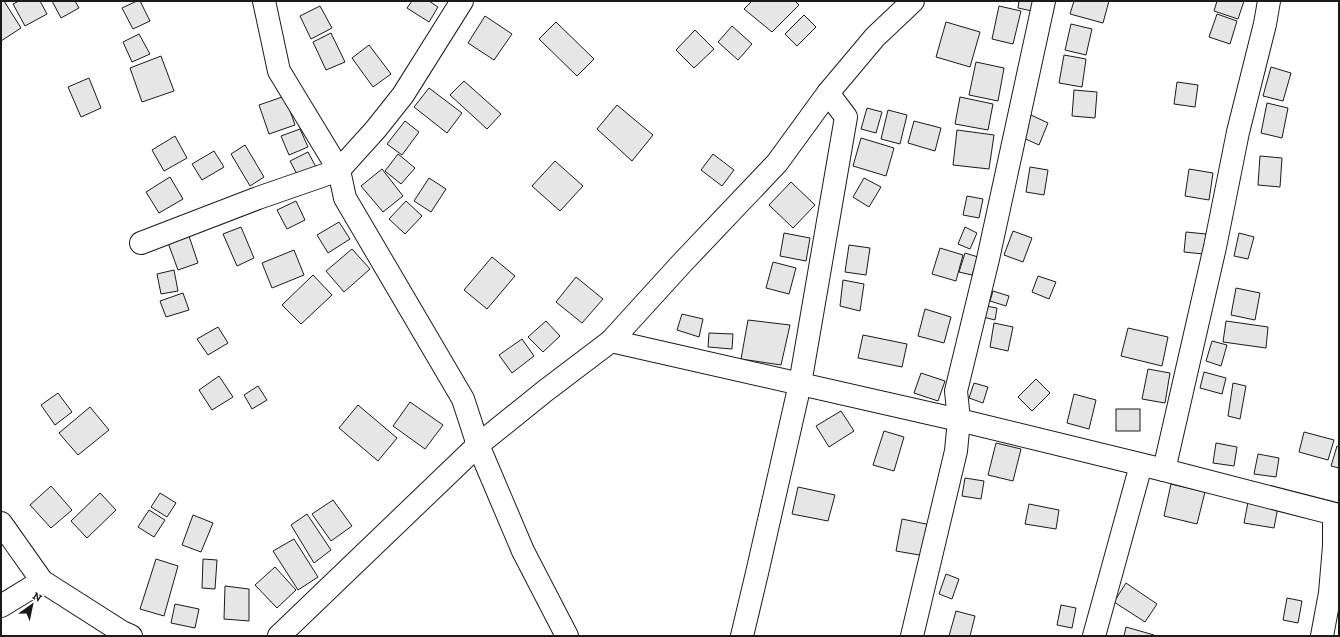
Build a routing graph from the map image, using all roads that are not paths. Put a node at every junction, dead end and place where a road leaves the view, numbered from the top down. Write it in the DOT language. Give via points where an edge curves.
graph roads {
  1 [pos="264,1"];
  2 [pos="462,1"];
  3 [pos="913,1"];
  4 [pos="1044,1"];
  5 [pos="1269,1"];
  6 [pos="828,93"];
  7 [pos="339,170"];
  8 [pos="141,243"];
  9 [pos="611,341"];
  10 [pos="800,384"];
  11 [pos="959,420"];
  12 [pos="478,445"];
  13 [pos="1141,465"];
  14 [pos="1164,470"];
  15 [pos="1336,515"];
  16 [pos="1,523"];
  17 [pos="42,581"];
  18 [pos="1,606"];
  19 [pos="131,636"];
  20 [pos="279,636"];
  21 [pos="567,636"];
  22 [pos="742,636"];
  23 [pos="912,636"];
  24 [pos="1094,636"];
  25 [pos="1322,636"];
  1 -- 7 [label="street" via="278,71"];
  2 -- 7 [label="street" via="403,95"];
  3 -- 6 [label="street" via="875,37"];
  4 -- 11 [label="street" via="988,259 956,391"];
  5 -- 14 [label="street"];
  6 -- 9 [label="street" via="777,163"];
  6 -- 10 [label="street" via="846,117"];
  7 -- 8 [label="street"];
  7 -- 12 [label="street" via="345,198 463,399"];
  9 -- 10 [label="street"];
  9 -- 12 [label="street"];
  10 -- 11 [label="street"];
  10 -- 22 [label="street"];
  11 -- 13 [label="street"];
  11 -- 23 [label="street" via="956,451"];
  12 -- 20 [label="street"];
  12 -- 21 [label="street" via="523,551"];
  13 -- 14 [label="street"];
  13 -- 24 [label="street"];
  14 -- 15 [label="street"];
  15 -- 25 [label="street" via="1330,593"];
  16 -- 17 [label="street"];
  17 -- 18 [label="street"];
  17 -- 19 [label="street"];
}
